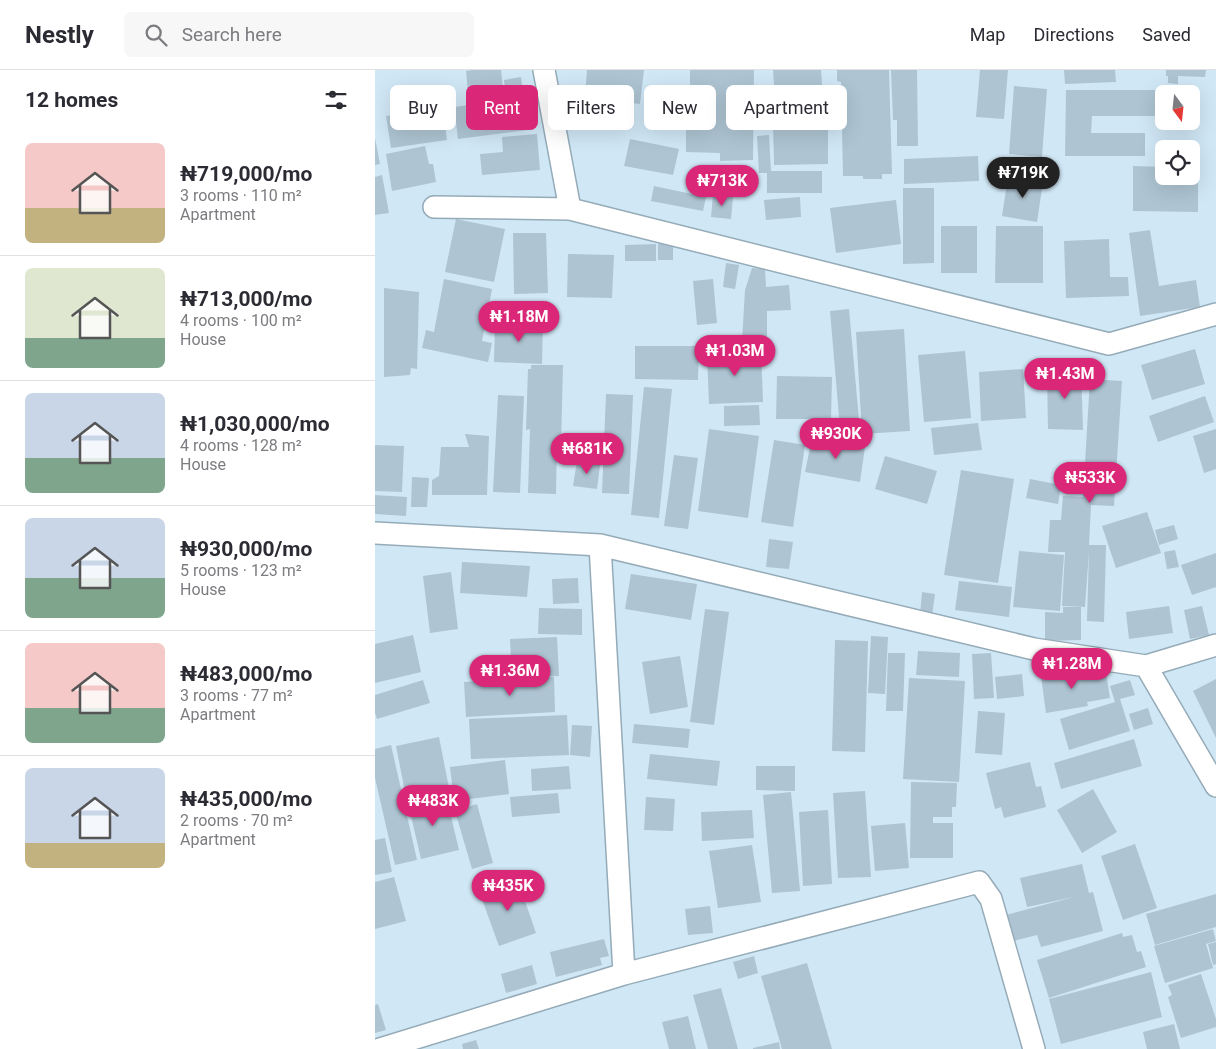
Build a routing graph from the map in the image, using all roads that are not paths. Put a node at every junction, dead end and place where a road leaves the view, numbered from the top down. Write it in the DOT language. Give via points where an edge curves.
graph roads {
  1 [pos="544,70"];
  2 [pos="434,207"];
  3 [pos="570,209"];
  4 [pos="1216,314"];
  5 [pos="375,533"];
  6 [pos="600,546"];
  7 [pos="1216,645"];
  8 [pos="1146,666"];
  9 [pos="1216,786"];
  10 [pos="624,974"];
  11 [pos="380,1049"];
  12 [pos="1035,1049"];
  1 -- 3 [label="street"];
  2 -- 3 [label="street"];
  3 -- 4 [label="street" via="1109,344"];
  5 -- 6 [label="street"];
  6 -- 8 [label="street" via="1034,649"];
  6 -- 10 [label="street"];
  7 -- 8 [label="street"];
  8 -- 9 [label="street"];
  10 -- 11 [label="street"];
  10 -- 12 [label="street" via="979,882 991,899"];
}
